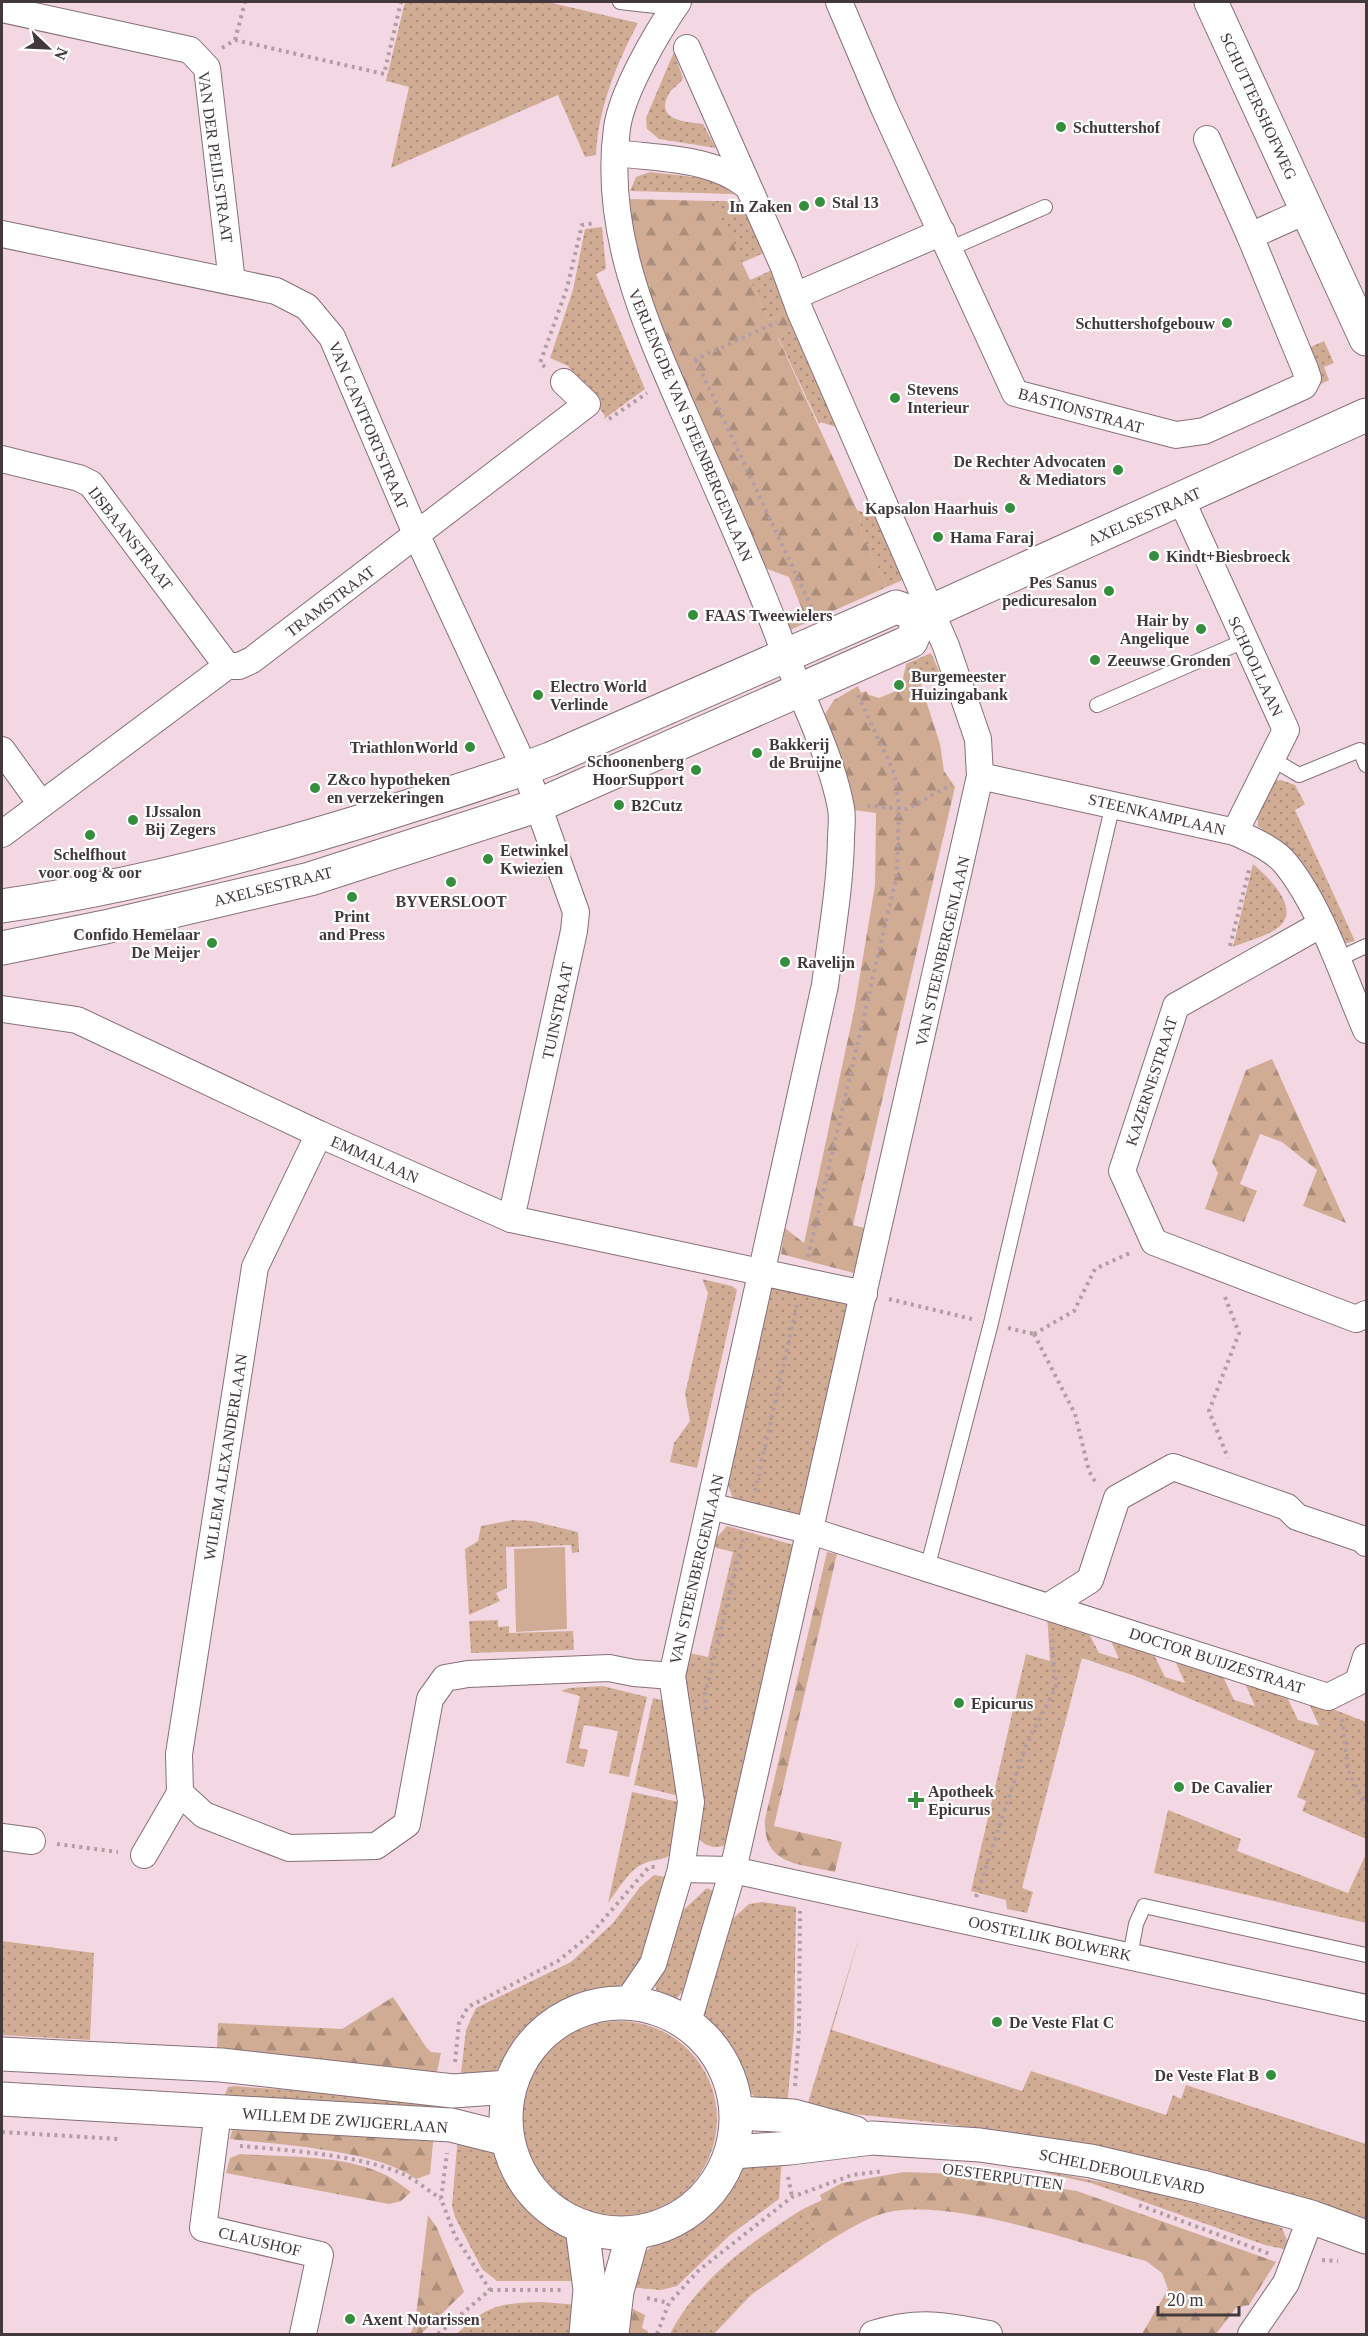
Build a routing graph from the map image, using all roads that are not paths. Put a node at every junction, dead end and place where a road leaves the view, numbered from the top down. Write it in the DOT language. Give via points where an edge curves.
graph roads {
  1 [pos="620,2"];
  2 [pos="839,2"];
  3 [pos="1211,2"];
  4 [pos="676,5"];
  5 [pos="2,9"];
  6 [pos="39,9"];
  7 [pos="687,48"];
  8 [pos="1207,139"];
  9 [pos="617,153"];
  10 [pos="747,186"];
  11 [pos="1045,207"];
  12 [pos="1308,210"];
  13 [pos="2,234"];
  14 [pos="1250,236"];
  15 [pos="945,241"];
  16 [pos="232,282"];
  17 [pos="797,304"];
  18 [pos="1366,339"];
  19 [pos="564,382"];
  20 [pos="1366,415"];
  21 [pos="2,459"];
  22 [pos="1181,499"];
  23 [pos="417,536"];
  24 [pos="927,614"];
  25 [pos="1244,641"];
  26 [pos="786,656"];
  27 [pos="227,666"];
  28 [pos="801,691"];
  29 [pos="1097,705"];
  30 [pos="2,750"];
  31 [pos="1272,759"];
  32 [pos="1366,765"];
  33 [pos="525,769"];
  34 [pos="979,783"];
  35 [pos="41,804"];
  36 [pos="1113,804"];
  37 [pos="539,805"];
  38 [pos="2,834"];
  39 [pos="1245,837"];
  40 [pos="2,906"];
  41 [pos="1320,925"];
  42 [pos="1366,946"];
  43 [pos="2,948"];
  44 [pos="1336,960"];
  45 [pos="2,1009"];
  46 [pos="1366,1030"];
  47 [pos="320,1134"];
  48 [pos="511,1219"];
  49 [pos="761,1272"];
  50 [pos="864,1294"];
  51 [pos="1366,1314"];
  52 [pos="710,1506"];
  53 [pos="811,1531"];
  54 [pos="1366,1543"];
  55 [pos="927,1569"];
  56 [pos="1049,1606"];
  57 [pos="1366,1657"];
  58 [pos="672,1676"];
  59 [pos="180,1793"];
  60 [pos="2,1837"];
  61 [pos="33,1841"];
  62 [pos="144,1855"];
  63 [pos="681,1869"];
  64 [pos="733,1870"];
  65 [pos="1366,1955"];
  66 [pos="1130,1956"];
  67 [pos="627,2002"];
  68 [pos="1366,2008"];
  69 [pos="688,2022"];
  70 [pos="2,2054"];
  71 [pos="221,2065"];
  72 [pos="509,2087"];
  73 [pos="2,2099"];
  74 [pos="218,2112"];
  75 [pos="738,2113"];
  76 [pos="872,2138"];
  77 [pos="507,2139"];
  78 [pos="733,2152"];
  79 [pos="1311,2217"];
  80 [pos="582,2227"];
  81 [pos="633,2234"];
  82 [pos="1366,2237"];
  83 [pos="303,2334"];
  84 [pos="586,2334"];
  85 [pos="612,2334"];
  86 [pos="873,2334"];
  87 [pos="989,2334"];
  88 [pos="1251,2334"];
  1 -- 4 [label="lane"];
  2 -- 15 [label="street, BASTIONSTRAAT"];
  3 -- 12 [label="main road, SCHUTTERSHOFWEG"];
  4 -- 9 [label="street, VERLENGDE VAN STEENBERGENLAAN" via="650,46 621,113"];
  5 -- 6 [label="street, VAN DER PEIJLSTRAAT"];
  6 -- 16 [label="street, VAN DER PEIJLSTRAAT" via="190,50 207,68"];
  7 -- 10 [label="street"];
  8 -- 14 [label="street"];
  9 -- 10 [label="street" via="695,163 729,174"];
  9 -- 26 [label="street, VERLENGDE VAN STEENBERGENLAAN" via="616,194 631,283"];
  10 -- 17 [label="street"];
  11 -- 15 [label="lane"];
  12 -- 14 [label="street"];
  12 -- 18 [label="main road, SCHUTTERSHOFWEG"];
  13 -- 16 [label="street, VAN CANTFORTSTRAAT"];
  14 -- 15 [label="street, BASTIONSTRAAT" via="1308,378 1304,386 1210,429 1176,435 1015,393"];
  15 -- 17 [label="street"];
  16 -- 23 [label="street, VAN CANTFORTSTRAAT" via="276,291 307,307 332,337"];
  17 -- 24 [label="street"];
  19 -- 23 [label="street, TRAMSTRAAT" via="587,405"];
  20 -- 22 [label="main road, AXELSESTRAAT"];
  21 -- 27 [label="street, IJSBAANSTRAAT" via="92,484"];
  22 -- 24 [label="main road, AXELSESTRAAT"];
  22 -- 25 [label="street, SCHOOLLAAN"];
  23 -- 27 [label="street, TRAMSTRAAT" via="252,660"];
  23 -- 33 [label="street, VAN CANTFORTSTRAAT"];
  24 -- 26 [label="main road" via="896,607"];
  24 -- 28 [label="main road, AXELSESTRAAT" via="912,641"];
  24 -- 34 [label="street, VAN STEENBERGENLAAN" via="972,715 978,739"];
  25 -- 29 [label="lane"];
  25 -- 31 [label="street, SCHOOLLAAN" via="1286,729"];
  26 -- 28 [label="street"];
  26 -- 33 [label="main road"];
  27 -- 35 [label="street, TRAMSTRAAT"];
  28 -- 37 [label="main road, AXELSESTRAAT"];
  28 -- 49 [label="street, VAN STEENBERGENLAAN" via="840,804 840,869 825,985"];
  30 -- 35 [label="street"];
  31 -- 32 [label="lane" via="1299,775 1359,750"];
  31 -- 39 [label="street, SCHOOLLAAN"];
  33 -- 37 [label="street"];
  33 -- 40 [label="main road" via="270,848"];
  34 -- 36 [label="street, STEENKAMPLAAN"];
  34 -- 50 [label="street, VAN STEENBERGENLAAN"];
  35 -- 38 [label="street"];
  36 -- 39 [label="street, STEENKAMPLAAN"];
  36 -- 55 [label="lane" via="991,1323"];
  37 -- 43 [label="main road, AXELSESTRAAT" via="310,879"];
  37 -- 48 [label="street, TUINSTRAAT" via="576,912"];
  39 -- 41 [label="street, STEENKAMPLAAN" via="1285,862 1309,899"];
  41 -- 44 [label="street, STEENKAMPLAAN"];
  41 -- 51 [label="street, KAZERNESTRAAT" via="1176,1006 1122,1171 1154,1242 1356,1319"];
  42 -- 44 [label="lane"];
  44 -- 46 [label="street, STEENKAMPLAAN"];
  45 -- 47 [label="street, EMMALAAN" via="77,1020"];
  47 -- 48 [label="street, EMMALAAN"];
  47 -- 59 [label="street, WILLEM ALEXANDERLAAN" via="255,1267 179,1754"];
  48 -- 49 [label="street, EMMALAAN"];
  49 -- 50 [label="street"];
  49 -- 52 [label="street, VAN STEENBERGENLAAN"];
  50 -- 53 [label="street, VAN STEENBERGENLAAN"];
  52 -- 53 [label="street, DOCTOR BUIJZESTRAAT"];
  52 -- 58 [label="street, VAN STEENBERGENLAAN"];
  53 -- 55 [label="street, DOCTOR BUIJZESTRAAT"];
  53 -- 64 [label="street, VAN STEENBERGENLAAN"];
  54 -- 56 [label="street" via="1297,1517 1287,1507 1173,1467 1117,1497 1090,1580"];
  55 -- 56 [label="street, DOCTOR BUIJZESTRAAT"];
  56 -- 57 [label="street, DOCTOR BUIJZESTRAAT" via="1328,1697 1358,1683"];
  58 -- 59 [label="street" via="609,1668 445,1678 430,1699 407,1824 376,1846 290,1848 204,1815"];
  58 -- 63 [label="street, VAN STEENBERGENLAAN" via="691,1802"];
  59 -- 62 [label="street"];
  60 -- 61 [label="street"];
  63 -- 64 [label="street"];
  63 -- 67 [label="street, VAN STEENBERGENLAAN" via="653,1964"];
  64 -- 66 [label="street, OOSTELIJK BOLWERK"];
  64 -- 69 [label="street, VAN STEENBERGENLAAN"];
  65 -- 66 [label="lane" via="1144,1906"];
  66 -- 68 [label="street, OOSTELIJK BOLWERK"];
  67 -- 69 [label="main road" via="659,2007"];
  67 -- 72 [label="main road" via="576,2011 534,2042"];
  69 -- 75 [label="main road" via="723,2062"];
  70 -- 71 [label="main road"];
  71 -- 72 [label="main road" via="453,2091"];
  71 -- 74 [label="main road, WILLEM DE ZWIJGERLAAN"];
  72 -- 77 [label="main road"];
  73 -- 74 [label="main road, WILLEM DE ZWIJGERLAAN"];
  74 -- 77 [label="main road, WILLEM DE ZWIJGERLAAN" via="451,2125"];
  74 -- 83 [label="street, CLAUSHOF" via="203,2228 320,2255"];
  75 -- 76 [label="main road, SCHELDEBOULEVARD" via="793,2116"];
  75 -- 78 [label="main road"];
  76 -- 78 [label="main road, SCHELDEBOULEVARD"];
  76 -- 79 [label="main road, SCHELDEBOULEVARD" via="980,2145 1091,2162"];
  77 -- 80 [label="main road" via="516,2168 533,2193 555,2214"];
  78 -- 81 [label="main road" via="711,2192 676,2220"];
  79 -- 82 [label="main road, SCHELDEBOULEVARD"];
  79 -- 88 [label="street" via="1286,2283"];
  80 -- 81 [label="main road"];
  80 -- 84 [label="main road" via="590,2290"];
  81 -- 85 [label="main road" via="617,2291"];
  86 -- 87 [label="street" via="903,2325 945,2326"];
}
